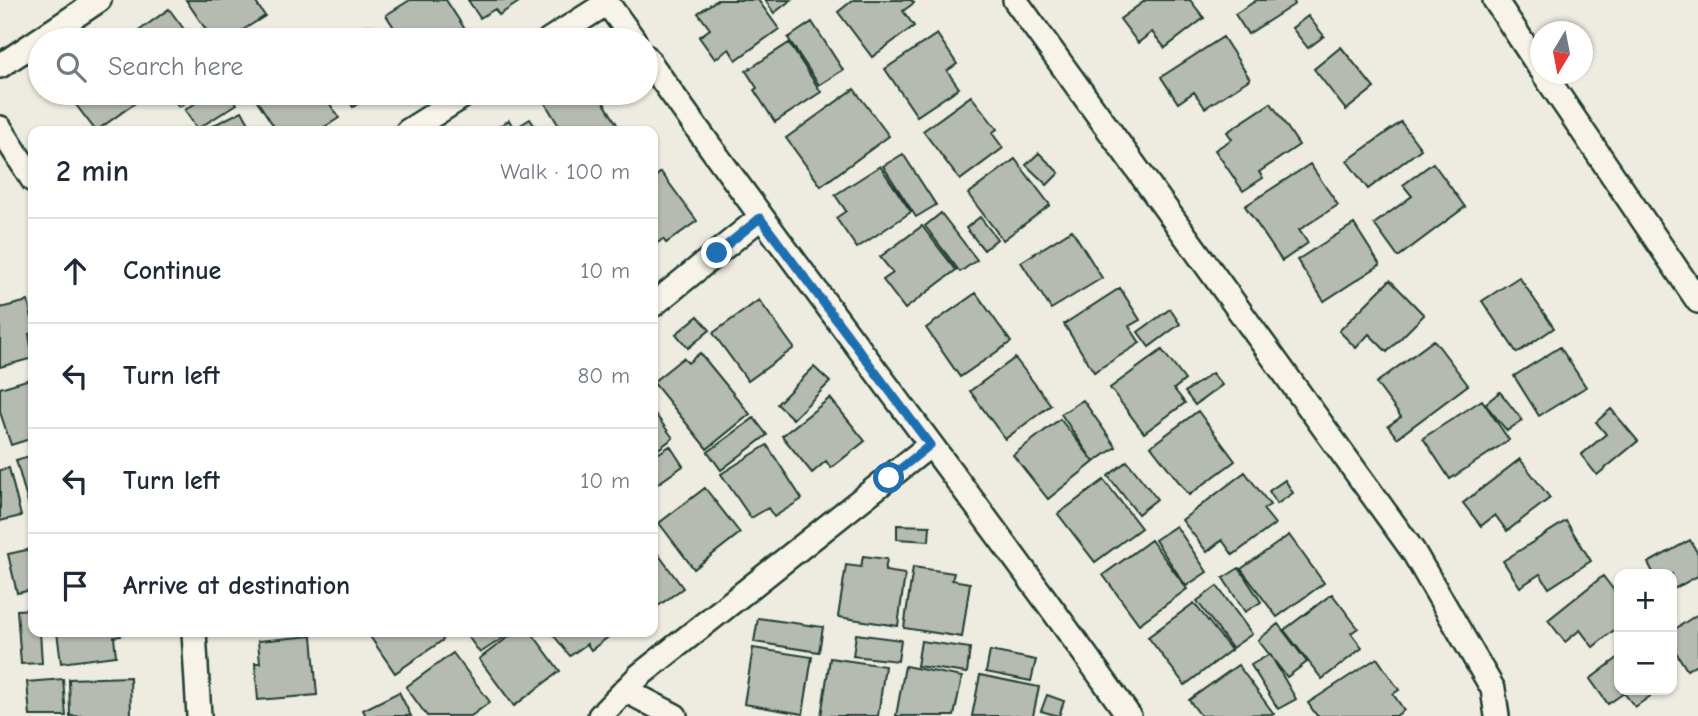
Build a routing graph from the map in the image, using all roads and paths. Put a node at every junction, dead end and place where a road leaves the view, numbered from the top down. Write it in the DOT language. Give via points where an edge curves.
graph roads {
  1 [pos="99,0"];
  2 [pos="1015,0"];
  3 [pos="1495,0"];
  4 [pos="606,2"];
  5 [pos="57,28"];
  6 [pos="567,28"];
  7 [pos="625,28"];
  8 [pos="28,47"];
  9 [pos="1530,52"];
  10 [pos="0,66"];
  11 [pos="658,74"];
  12 [pos="1552,84"];
  13 [pos="449,105"];
  14 [pos="416,126"];
  15 [pos="0,128"];
  16 [pos="28,172"];
  17 [pos="760,218"];
  18 [pos="658,301"];
  19 [pos="1698,301"];
  20 [pos="930,445"];
  21 [pos="194,637"];
  22 [pos="625,691"];
  23 [pos="199,716"];
  24 [pos="600,716"];
  25 [pos="675,716"];
  26 [pos="1129,716"];
  27 [pos="1497,716"];
  1 -- 5 [label="street"];
  2 -- 27 [label="street" via="1413,551 1493,689"];
  3 -- 9 [label="street"];
  4 -- 6 [label="street"];
  4 -- 7 [label="street"];
  8 -- 10 [label="street"];
  11 -- 17 [label="street"];
  12 -- 19 [label="street"];
  13 -- 14 [label="street"];
  15 -- 16 [label="street"];
  17 -- 18 [label="street"];
  17 -- 20 [label="street"];
  20 -- 22 [label="street"];
  20 -- 26 [label="street"];
  21 -- 23 [label="street"];
  22 -- 24 [label="street"];
  22 -- 25 [label="street"];
}
